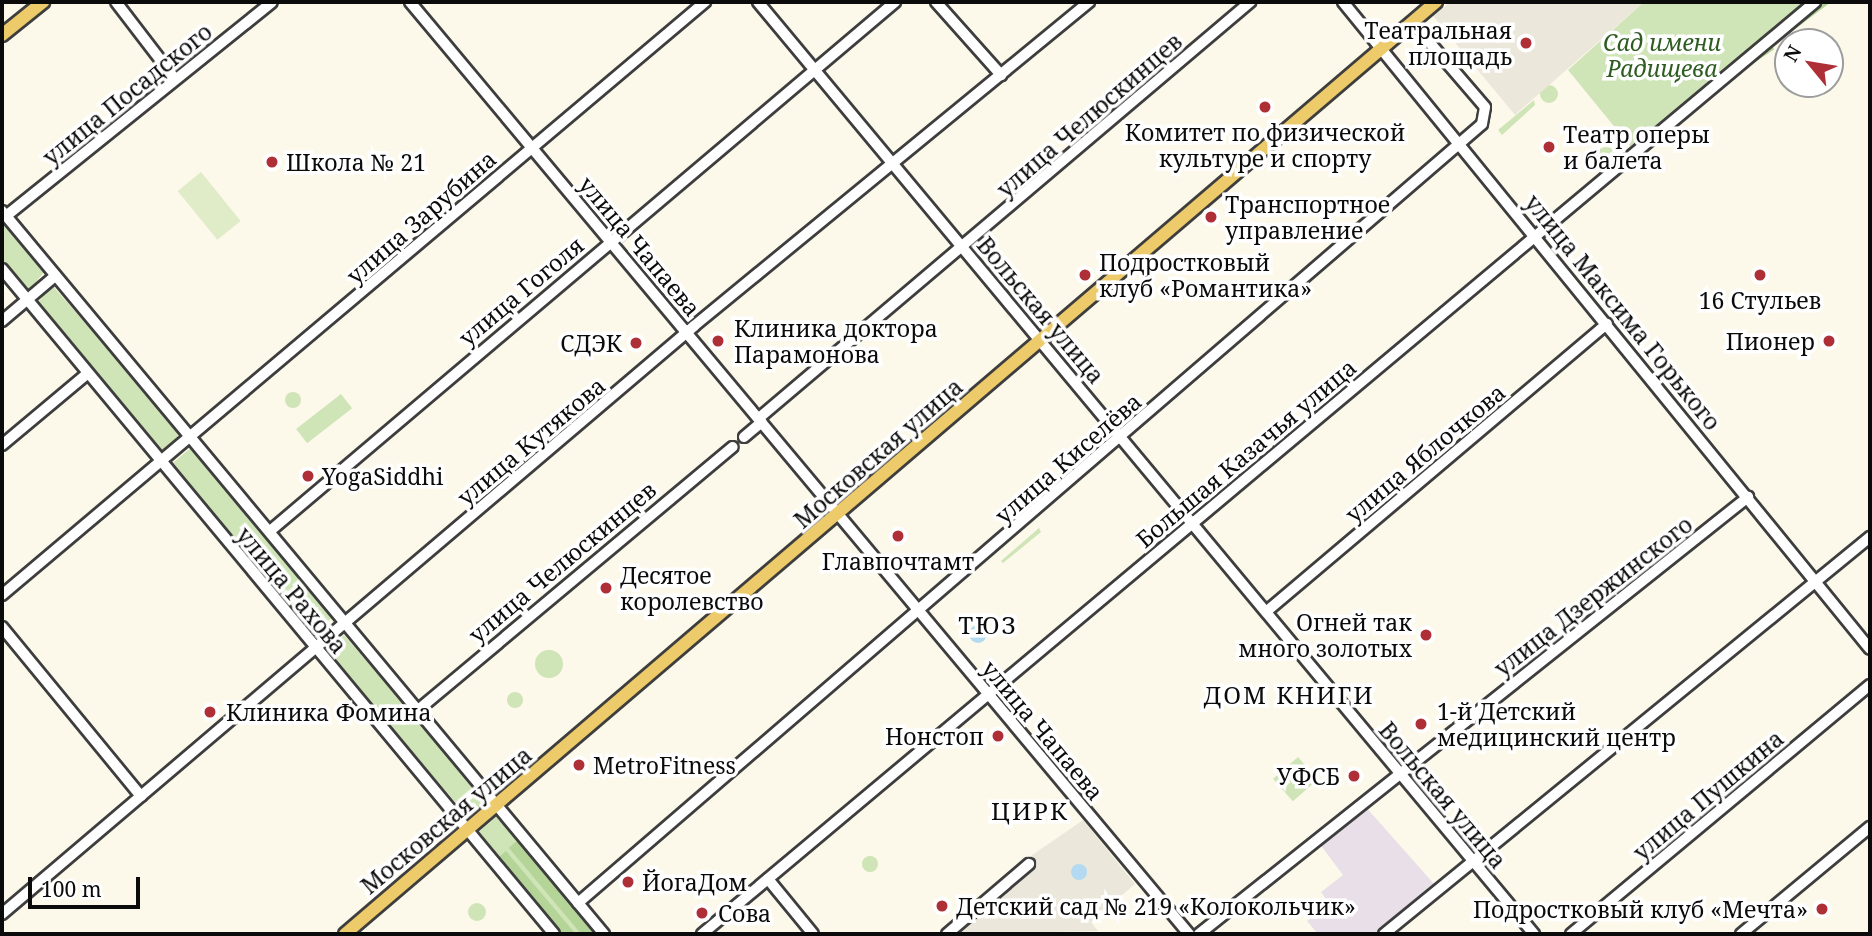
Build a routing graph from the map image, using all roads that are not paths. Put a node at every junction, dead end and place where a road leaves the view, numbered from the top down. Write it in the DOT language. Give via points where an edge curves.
graph roads {
  1 [pos="43,2"];
  2 [pos="116,2"];
  3 [pos="272,2"];
  4 [pos="410,2"];
  5 [pos="705,2"];
  6 [pos="758,2"];
  7 [pos="895,2"];
  8 [pos="936,2"];
  9 [pos="1089,2"];
  10 [pos="1250,2"];
  11 [pos="1343,2"];
  12 [pos="1436,2"];
  13 [pos="1815,2"];
  14 [pos="1412,22"];
  15 [pos="2,35"];
  16 [pos="1382,48"];
  17 [pos="814,68"];
  18 [pos="1001,75"];
  19 [pos="175,79"];
  20 [pos="1460,143"];
  21 [pos="532,147"];
  22 [pos="893,165"];
  23 [pos="4,213"];
  24 [pos="1536,236"];
  25 [pos="610,240"];
  26 [pos="964,248"];
  27 [pos="2,269"];
  28 [pos="55,276"];
  29 [pos="28,300"];
  30 [pos="2,321"];
  31 [pos="1607,324"];
  32 [pos="687,332"];
  33 [pos="1041,340"];
  34 [pos="88,373"];
  35 [pos="760,420"];
  36 [pos="191,437"];
  37 [pos="744,437"];
  38 [pos="1123,437"];
  39 [pos="2,445"];
  40 [pos="732,447"];
  41 [pos="161,461"];
  42 [pos="1748,497"];
  43 [pos="839,514"];
  44 [pos="1193,523"];
  45 [pos="270,531"];
  46 [pos="1870,537"];
  47 [pos="1816,581"];
  48 [pos="2,595"];
  49 [pos="920,610"];
  50 [pos="1267,611"];
  51 [pos="346,622"];
  52 [pos="2,627"];
  53 [pos="315,647"];
  54 [pos="1870,649"];
  55 [pos="1870,685"];
  56 [pos="990,695"];
  57 [pos="418,710"];
  58 [pos="1399,772"];
  59 [pos="141,796"];
  60 [pos="496,806"];
  61 [pos="1870,827"];
  62 [pos="467,831"];
  63 [pos="1473,862"];
  64 [pos="1030,864"];
  65 [pos="768,879"];
  66 [pos="578,903"];
  67 [pos="2,914"];
  68 [pos="345,934"];
  69 [pos="554,934"];
  70 [pos="604,934"];
  71 [pos="702,934"];
  72 [pos="813,934"];
  73 [pos="947,934"];
  74 [pos="1189,934"];
  75 [pos="1199,934"];
  76 [pos="1384,934"];
  77 [pos="1534,934"];
  78 [pos="1571,934"];
  79 [pos="1741,934"];
  1 -- 15 [label="main road"];
  2 -- 19 [label="street"];
  3 -- 19 [label="street, улица Посадского"];
  4 -- 21 [label="street, улица Чапаева"];
  5 -- 21 [label="street, улица Зарубина"];
  6 -- 17 [label="street, Вольская улица"];
  7 -- 17 [label="street, улица Гоголя"];
  8 -- 18 [label="street"];
  9 -- 18 [label="street, улица Кутякова"];
  10 -- 26 [label="street, улица Челюскинцев"];
  11 -- 16 [label="street, улица Максима Горького"];
  12 -- 14 [label="main road, Московская улица"];
  13 -- 24 [label="street, Большая Казачья улица"];
  14 -- 16 [label="main road, Московская улица"];
  14 -- 20 [label="street, улица Киселёва" via="1485,107 1482,124"];
  16 -- 20 [label="street, улица Максима Горького"];
  16 -- 33 [label="main road, Московская улица"];
  17 -- 22 [label="street, Вольская улица"];
  17 -- 25 [label="street, улица Гоголя"];
  18 -- 22 [label="street, улица Кутякова"];
  19 -- 23 [label="street, улица Посадского"];
  20 -- 24 [label="street, улица Максима Горького"];
  20 -- 38 [label="street, улица Киселёва"];
  21 -- 25 [label="street, улица Чапаева"];
  21 -- 36 [label="street, улица Зарубина"];
  22 -- 26 [label="street, Вольская улица"];
  22 -- 32 [label="street, улица Кутякова"];
  23 -- 28 [label="street, улица Рахова"];
  24 -- 31 [label="street, улица Максима Горького"];
  24 -- 44 [label="street, Большая Казачья улица"];
  25 -- 32 [label="street, улица Чапаева"];
  25 -- 45 [label="street, улица Гоголя"];
  26 -- 33 [label="street, Вольская улица"];
  26 -- 35 [label="street, улица Челюскинцев"];
  27 -- 29 [label="street, улица Рахова"];
  28 -- 29 [label="street"];
  28 -- 36 [label="street, улица Рахова"];
  29 -- 30 [label="street"];
  29 -- 34 [label="street, улица Рахова"];
  31 -- 42 [label="street, улица Максима Горького"];
  31 -- 50 [label="street, улица Яблочкова"];
  32 -- 35 [label="street, улица Чапаева"];
  32 -- 51 [label="street, улица Кутякова"];
  33 -- 38 [label="street, Вольская улица"];
  33 -- 43 [label="main road, Московская улица"];
  34 -- 39 [label="street"];
  34 -- 41 [label="street, улица Рахова"];
  35 -- 37 [label="street, улица Челюскинцев"];
  35 -- 43 [label="street, улица Чапаева"];
  36 -- 41 [label="street, улица Зарубина"];
  36 -- 45 [label="street, улица Рахова"];
  38 -- 44 [label="street, Вольская улица"];
  38 -- 49 [label="street, улица Киселёва"];
  40 -- 57 [label="street, улица Челюскинцев"];
  41 -- 48 [label="street, улица Зарубина"];
  41 -- 53 [label="street, улица Рахова"];
  42 -- 47 [label="street, улица Максима Горького"];
  42 -- 58 [label="street, улица Дзержинского"];
  43 -- 49 [label="street, улица Чапаева"];
  43 -- 60 [label="main road, Московская улица"];
  44 -- 50 [label="street, Вольская улица"];
  44 -- 56 [label="street, Большая Казачья улица"];
  45 -- 51 [label="street, улица Рахова"];
  46 -- 47 [label="street"];
  47 -- 54 [label="street, улица Максима Горького"];
  47 -- 63 [label="street"];
  49 -- 56 [label="street, улица Чапаева"];
  49 -- 66 [label="street, улица Киселёва"];
  50 -- 58 [label="street, Вольская улица"];
  51 -- 53 [label="street, улица Кутякова"];
  51 -- 57 [label="street, улица Рахова"];
  52 -- 59 [label="street"];
  53 -- 59 [label="street, улица Кутякова"];
  53 -- 62 [label="street, улица Рахова"];
  55 -- 78 [label="street, улица Пушкина"];
  56 -- 65 [label="street, Большая Казачья улица"];
  56 -- 74 [label="street, улица Чапаева"];
  57 -- 60 [label="street, улица Рахова"];
  58 -- 63 [label="street, Вольская улица"];
  58 -- 75 [label="street, улица Дзержинского"];
  59 -- 67 [label="street, улица Кутякова"];
  60 -- 62 [label="main road, Московская улица"];
  60 -- 66 [label="street, улица Рахова"];
  61 -- 79 [label="street"];
  62 -- 68 [label="main road, Московская улица"];
  62 -- 69 [label="street, улица Рахова"];
  63 -- 76 [label="street"];
  63 -- 77 [label="street, Вольская улица"];
  64 -- 73 [label="street"];
  65 -- 71 [label="street, Большая Казачья улица"];
  65 -- 72 [label="street"];
  66 -- 70 [label="street, улица Рахова"];
}
